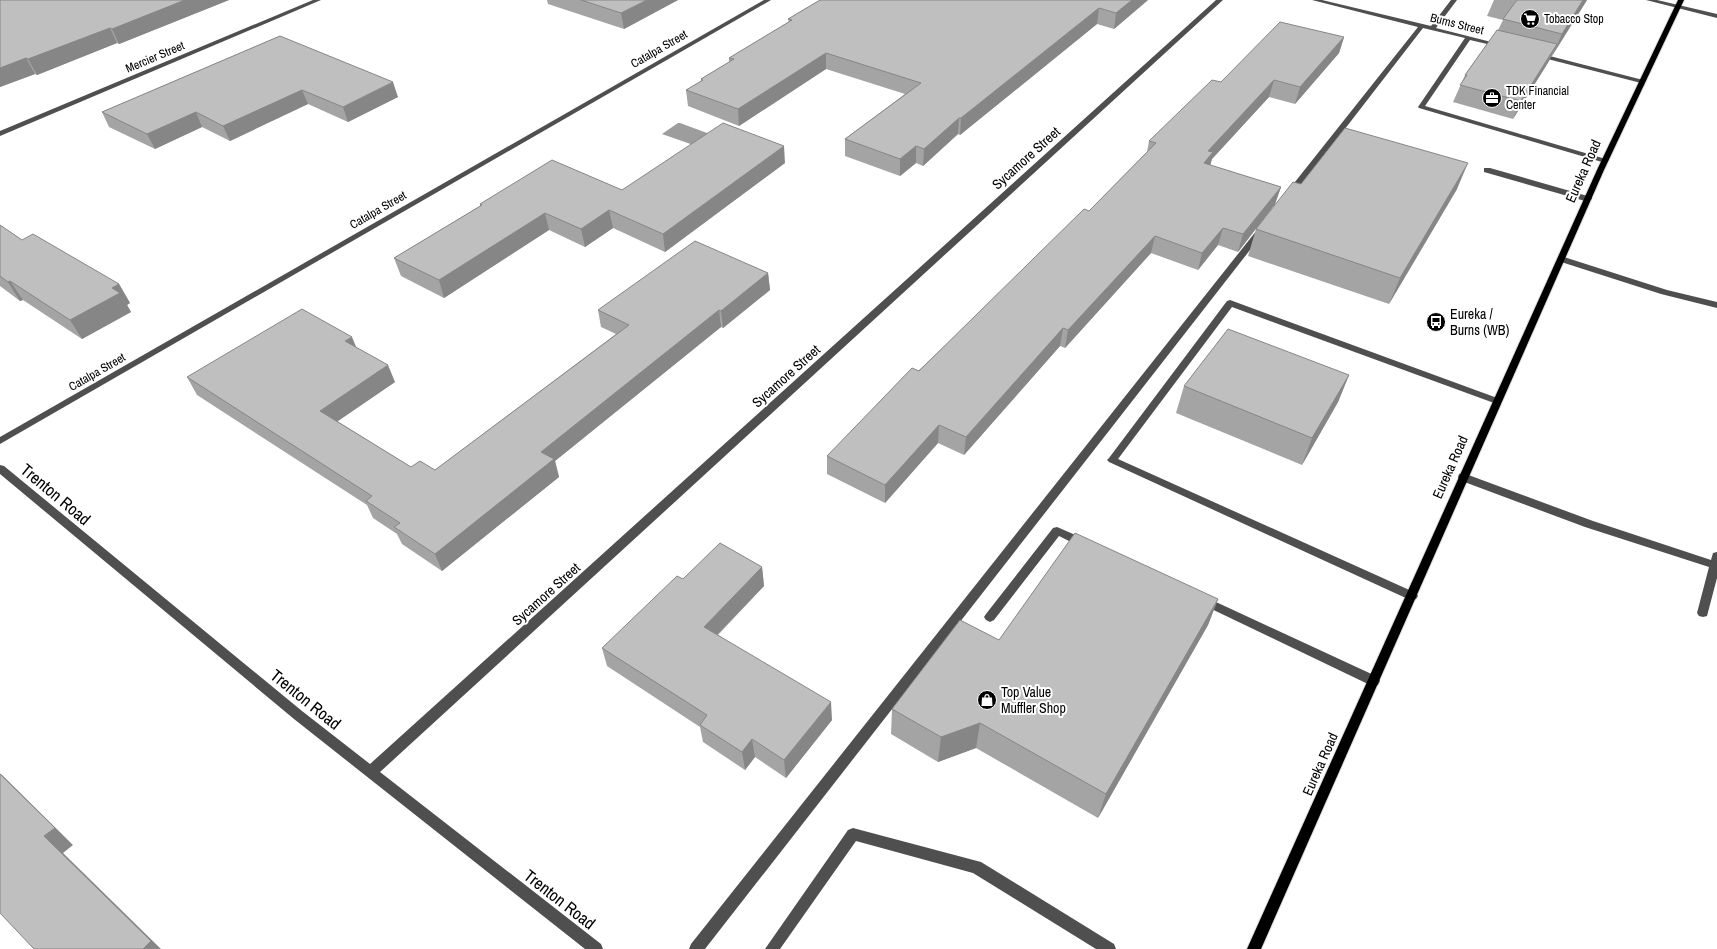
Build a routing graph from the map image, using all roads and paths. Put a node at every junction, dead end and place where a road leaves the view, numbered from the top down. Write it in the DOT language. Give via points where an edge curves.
graph roads {
  1 [pos="318,0"];
  2 [pos="768,0"];
  3 [pos="1220,0"];
  4 [pos="1315,0"];
  5 [pos="1454,0"];
  6 [pos="1649,0"];
  7 [pos="1679,4"];
  8 [pos="1717,16"];
  9 [pos="1427,28"];
  10 [pos="1468,38"];
  11 [pos="1504,46"];
  12 [pos="1533,54"];
  13 [pos="1641,81"];
  14 [pos="0,134"];
  15 [pos="1605,160"];
  16 [pos="1487,170"];
  17 [pos="1588,199"];
  18 [pos="1283,203"];
  19 [pos="1268,222"];
  20 [pos="1561,259"];
  21 [pos="1717,305"];
  22 [pos="1497,401"];
  23 [pos="0,442"];
  24 [pos="0,469"];
  25 [pos="1463,477"];
  26 [pos="1092,547"];
  27 [pos="1716,562"];
  28 [pos="1190,594"];
  29 [pos="1412,596"];
  30 [pos="1703,613"];
  31 [pos="990,617"];
  32 [pos="1374,681"];
  33 [pos="371,772"];
  34 [pos="596,949"];
  35 [pos="696,949"];
  36 [pos="772,949"];
  37 [pos="1109,949"];
  38 [pos="1254,949"];
  1 -- 14 [label="street, Mercier Street"];
  2 -- 23 [label="street, Catalpa Street"];
  3 -- 33 [label="street, Sycamore Street"];
  4 -- 9 [label="street, Burns Street"];
  5 -- 9 [label="street"];
  6 -- 7 [label="street"];
  7 -- 8 [label="street"];
  7 -- 13 [label="main road, Eureka Road"];
  9 -- 10 [label="street, Burns Street"];
  9 -- 18 [label="street"];
  10 -- 11 [label="street, Burns Street"];
  10 -- 15 [label="street" via="1421,107"];
  12 -- 13 [label="street"];
  13 -- 15 [label="main road, Eureka Road"];
  15 -- 17 [label="main road, Eureka Road"];
  16 -- 17 [label="street"];
  17 -- 20 [label="main road, Eureka Road"];
  19 -- 35 [label="street"];
  20 -- 21 [label="street" via="1664,292"];
  20 -- 22 [label="main road, Eureka Road"];
  22 -- 25 [label="main road, Eureka Road"];
  22 -- 29 [label="street" via="1230,303 1112,460"];
  24 -- 33 [label="street, Trenton Road" via="298,715"];
  25 -- 27 [label="street" via="1589,524"];
  25 -- 29 [label="main road, Eureka Road"];
  26 -- 31 [label="street" via="1057,531"];
  27 -- 30 [label="street"];
  28 -- 32 [label="street"];
  29 -- 32 [label="main road, Eureka Road"];
  32 -- 38 [label="main road, Eureka Road"];
  33 -- 34 [label="street, Trenton Road"];
  36 -- 37 [label="street" via="853,834 976,867"];
}
